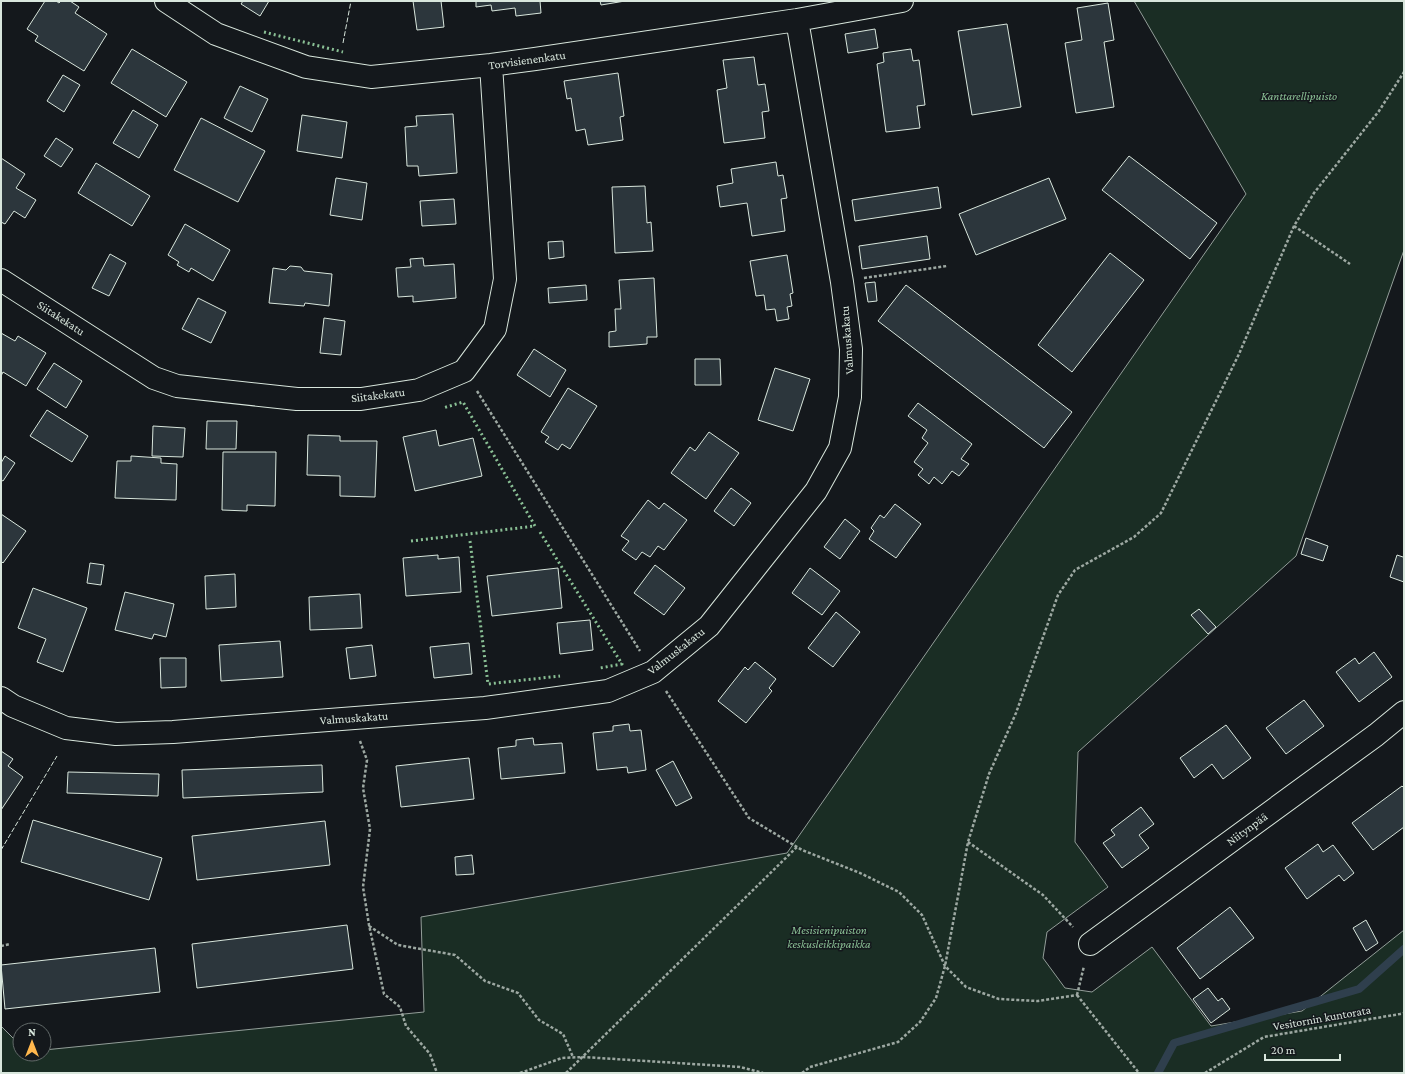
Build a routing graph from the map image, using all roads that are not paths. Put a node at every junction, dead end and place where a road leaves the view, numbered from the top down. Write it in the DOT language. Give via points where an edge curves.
graph roads {
  1 [pos="166,1"];
  2 [pos="902,1"];
  3 [pos="797,20"];
  4 [pos="491,65"];
  5 [pos="1,280"];
  6 [pos="1,698"];
  7 [pos="1404,712"];
  8 [pos="1090,944"];
  1 -- 4 [label="street, Torvisienenkatu" via="216,34 306,67 371,77"];
  2 -- 3 [label="street, Torvisienenkatu"];
  3 -- 4 [label="street, Torvisienenkatu"];
  3 -- 6 [label="street, Valmuskakatu" via="842,282 851,349 850,396 840,448 816,491 709,626 654,672 608,691 485,708 173,732 116,734 66,728 13,706"];
  4 -- 5 [label="street, Siitakekatu" via="505,279 495,329 464,371 419,390 361,400 296,399 178,386 154,378"];
  7 -- 8 [label="street, Niitynpää"];
}
